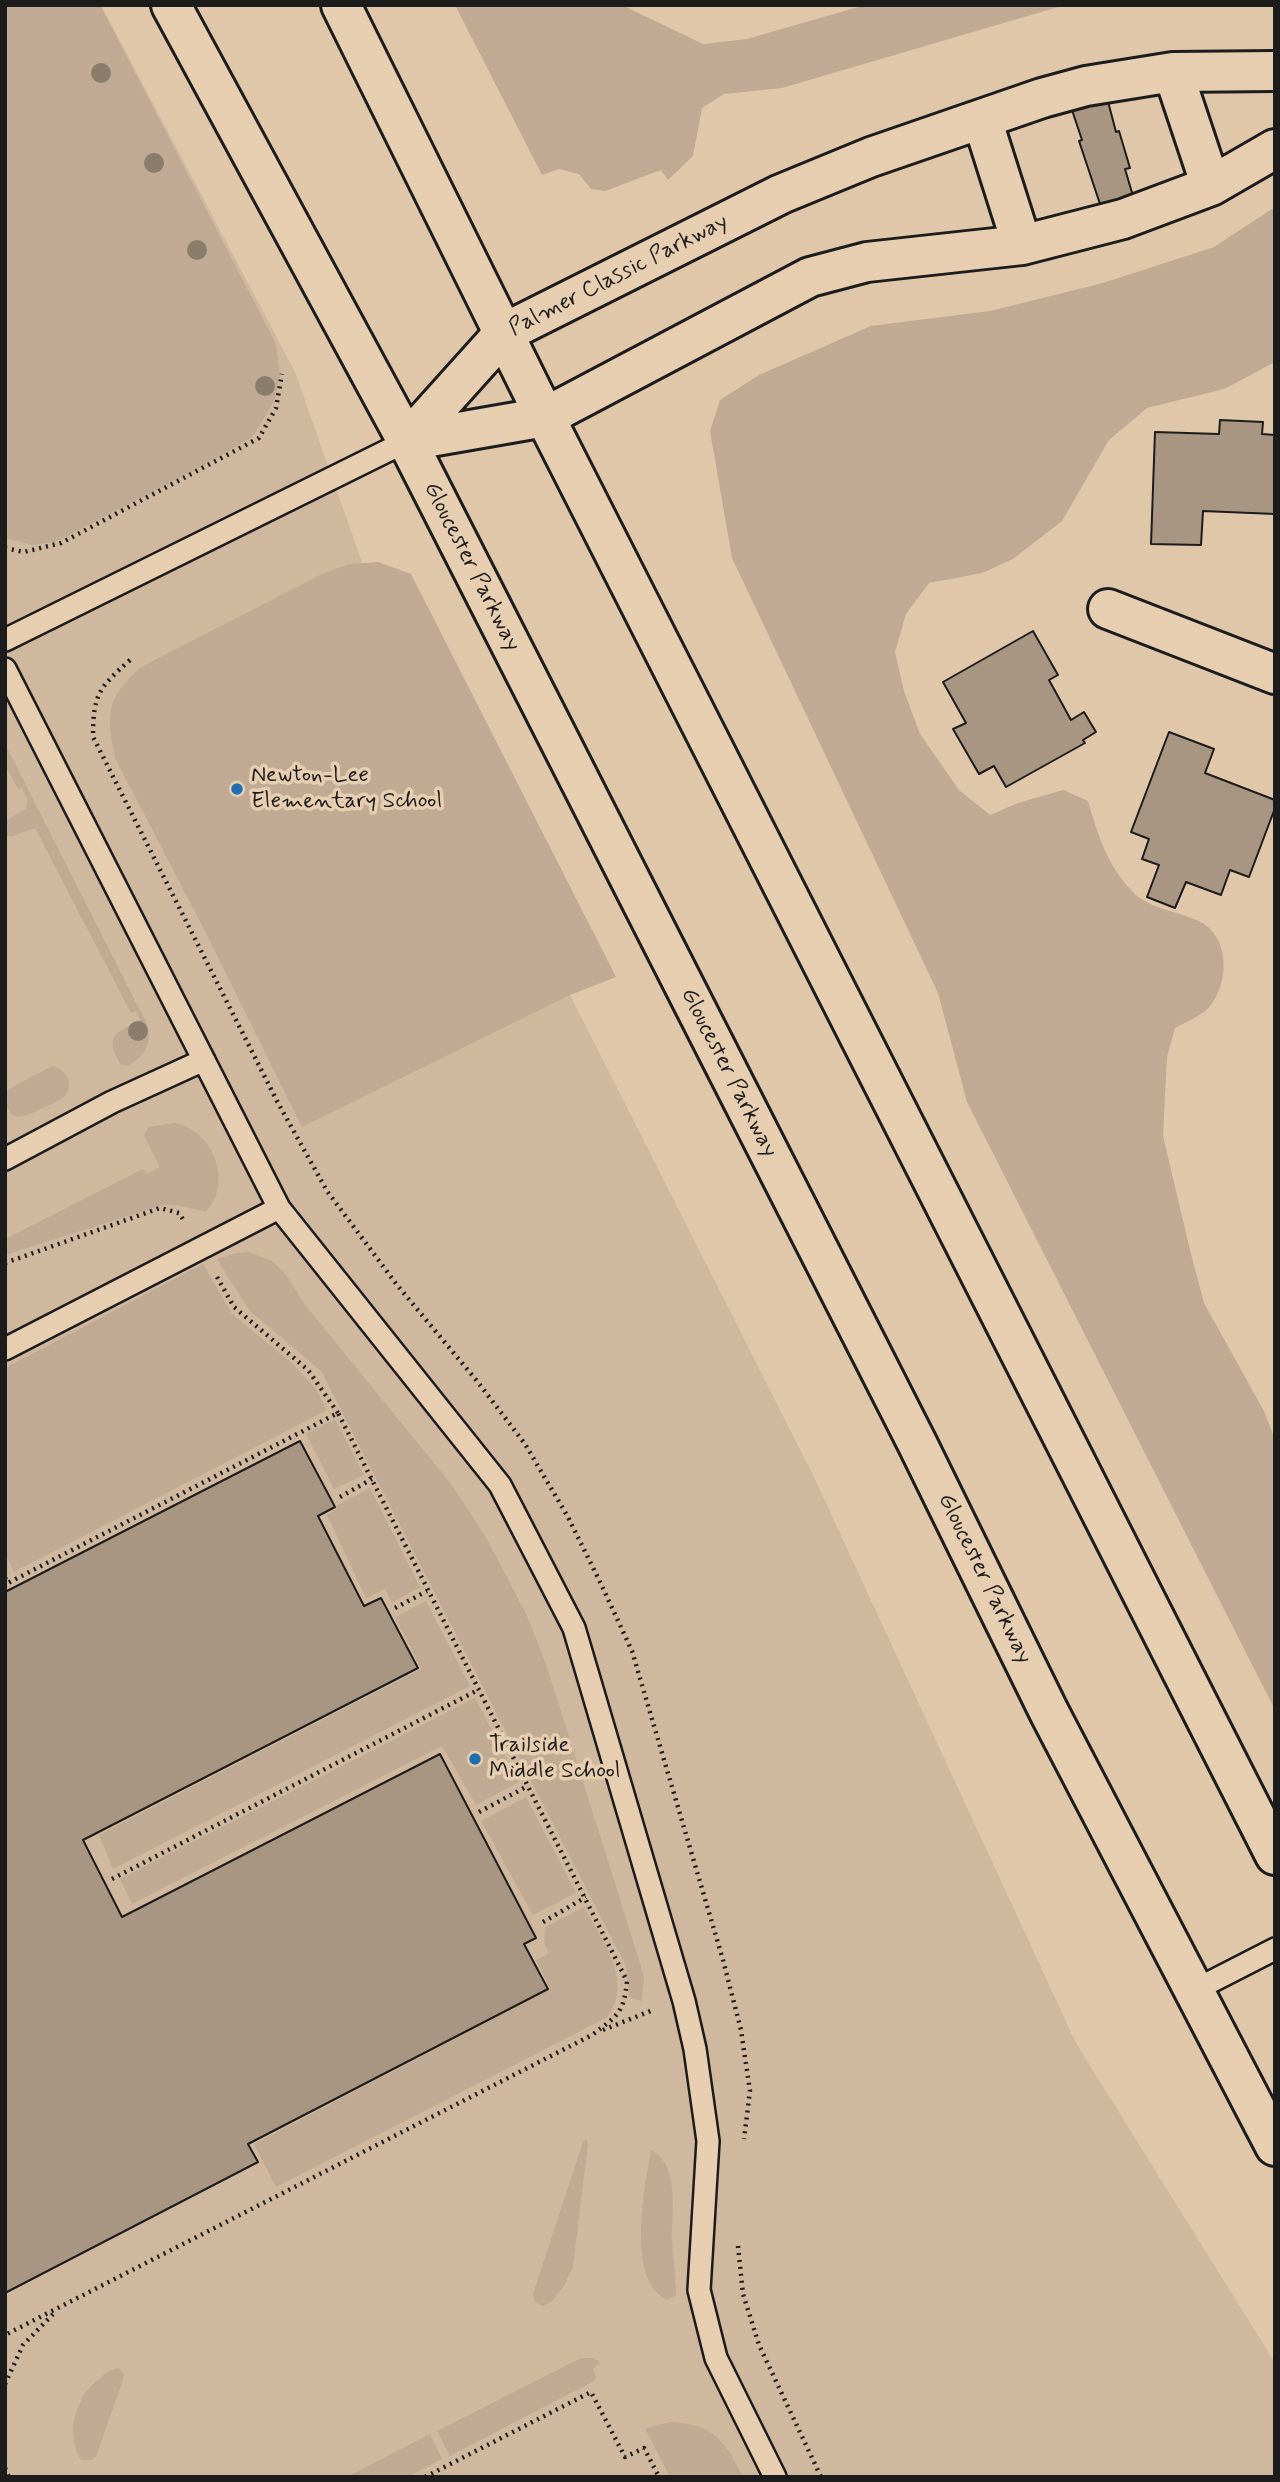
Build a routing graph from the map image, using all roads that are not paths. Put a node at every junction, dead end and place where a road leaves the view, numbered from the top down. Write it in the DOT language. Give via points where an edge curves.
graph roads {
  1 [pos="171,5"];
  2 [pos="341,5"];
  3 [pos="1275,71"];
  4 [pos="1172,72"];
  5 [pos="982,119"];
  6 [pos="1275,149"];
  7 [pos="1211,186"];
  8 [pos="1022,245"];
  9 [pos="504,333"];
  10 [pos="545,417"];
  11 [pos="407,441"];
  12 [pos="1108,609"];
  13 [pos="5,640"];
  14 [pos="5,669"];
  15 [pos="1275,674"];
  16 [pos="204,1060"];
  17 [pos="5,1159"];
  18 [pos="279,1208"];
  19 [pos="5,1349"];
  20 [pos="1275,1855"];
  21 [pos="1275,1949"];
  22 [pos="1193,1991"];
  23 [pos="1275,2146"];
  24 [pos="775,2477"];
  1 -- 11 [label="main road, Gloucester Parkway"];
  2 -- 9 [label="main road"];
  3 -- 4 [label="main road, Palmer Classic Parkway"];
  4 -- 5 [label="main road, Palmer Classic Parkway" via="1086,86"];
  4 -- 7 [label="main road"];
  5 -- 8 [label="main road"];
  5 -- 9 [label="main road, Palmer Classic Parkway" via="781,194"];
  6 -- 7 [label="main road"];
  7 -- 8 [label="main road" via="1123,219"];
  8 -- 10 [label="main road" via="867,262 810,277"];
  9 -- 10 [label="main road"];
  9 -- 11 [label="main road, Palmer Classic Parkway"];
  10 -- 11 [label="main road"];
  10 -- 20 [label="main road"];
  11 -- 13 [label="lane"];
  11 -- 22 [label="main road, Gloucester Parkway"];
  12 -- 15 [label="main road"];
  14 -- 16 [label="lane"];
  16 -- 17 [label="lane"];
  16 -- 18 [label="lane"];
  18 -- 19 [label="lane"];
  18 -- 24 [label="lane" via="500,1485 573,1628 695,2049 708,2141 699,2290 716,2358"];
  21 -- 22 [label="lane"];
  22 -- 23 [label="main road, Gloucester Parkway"];
}
